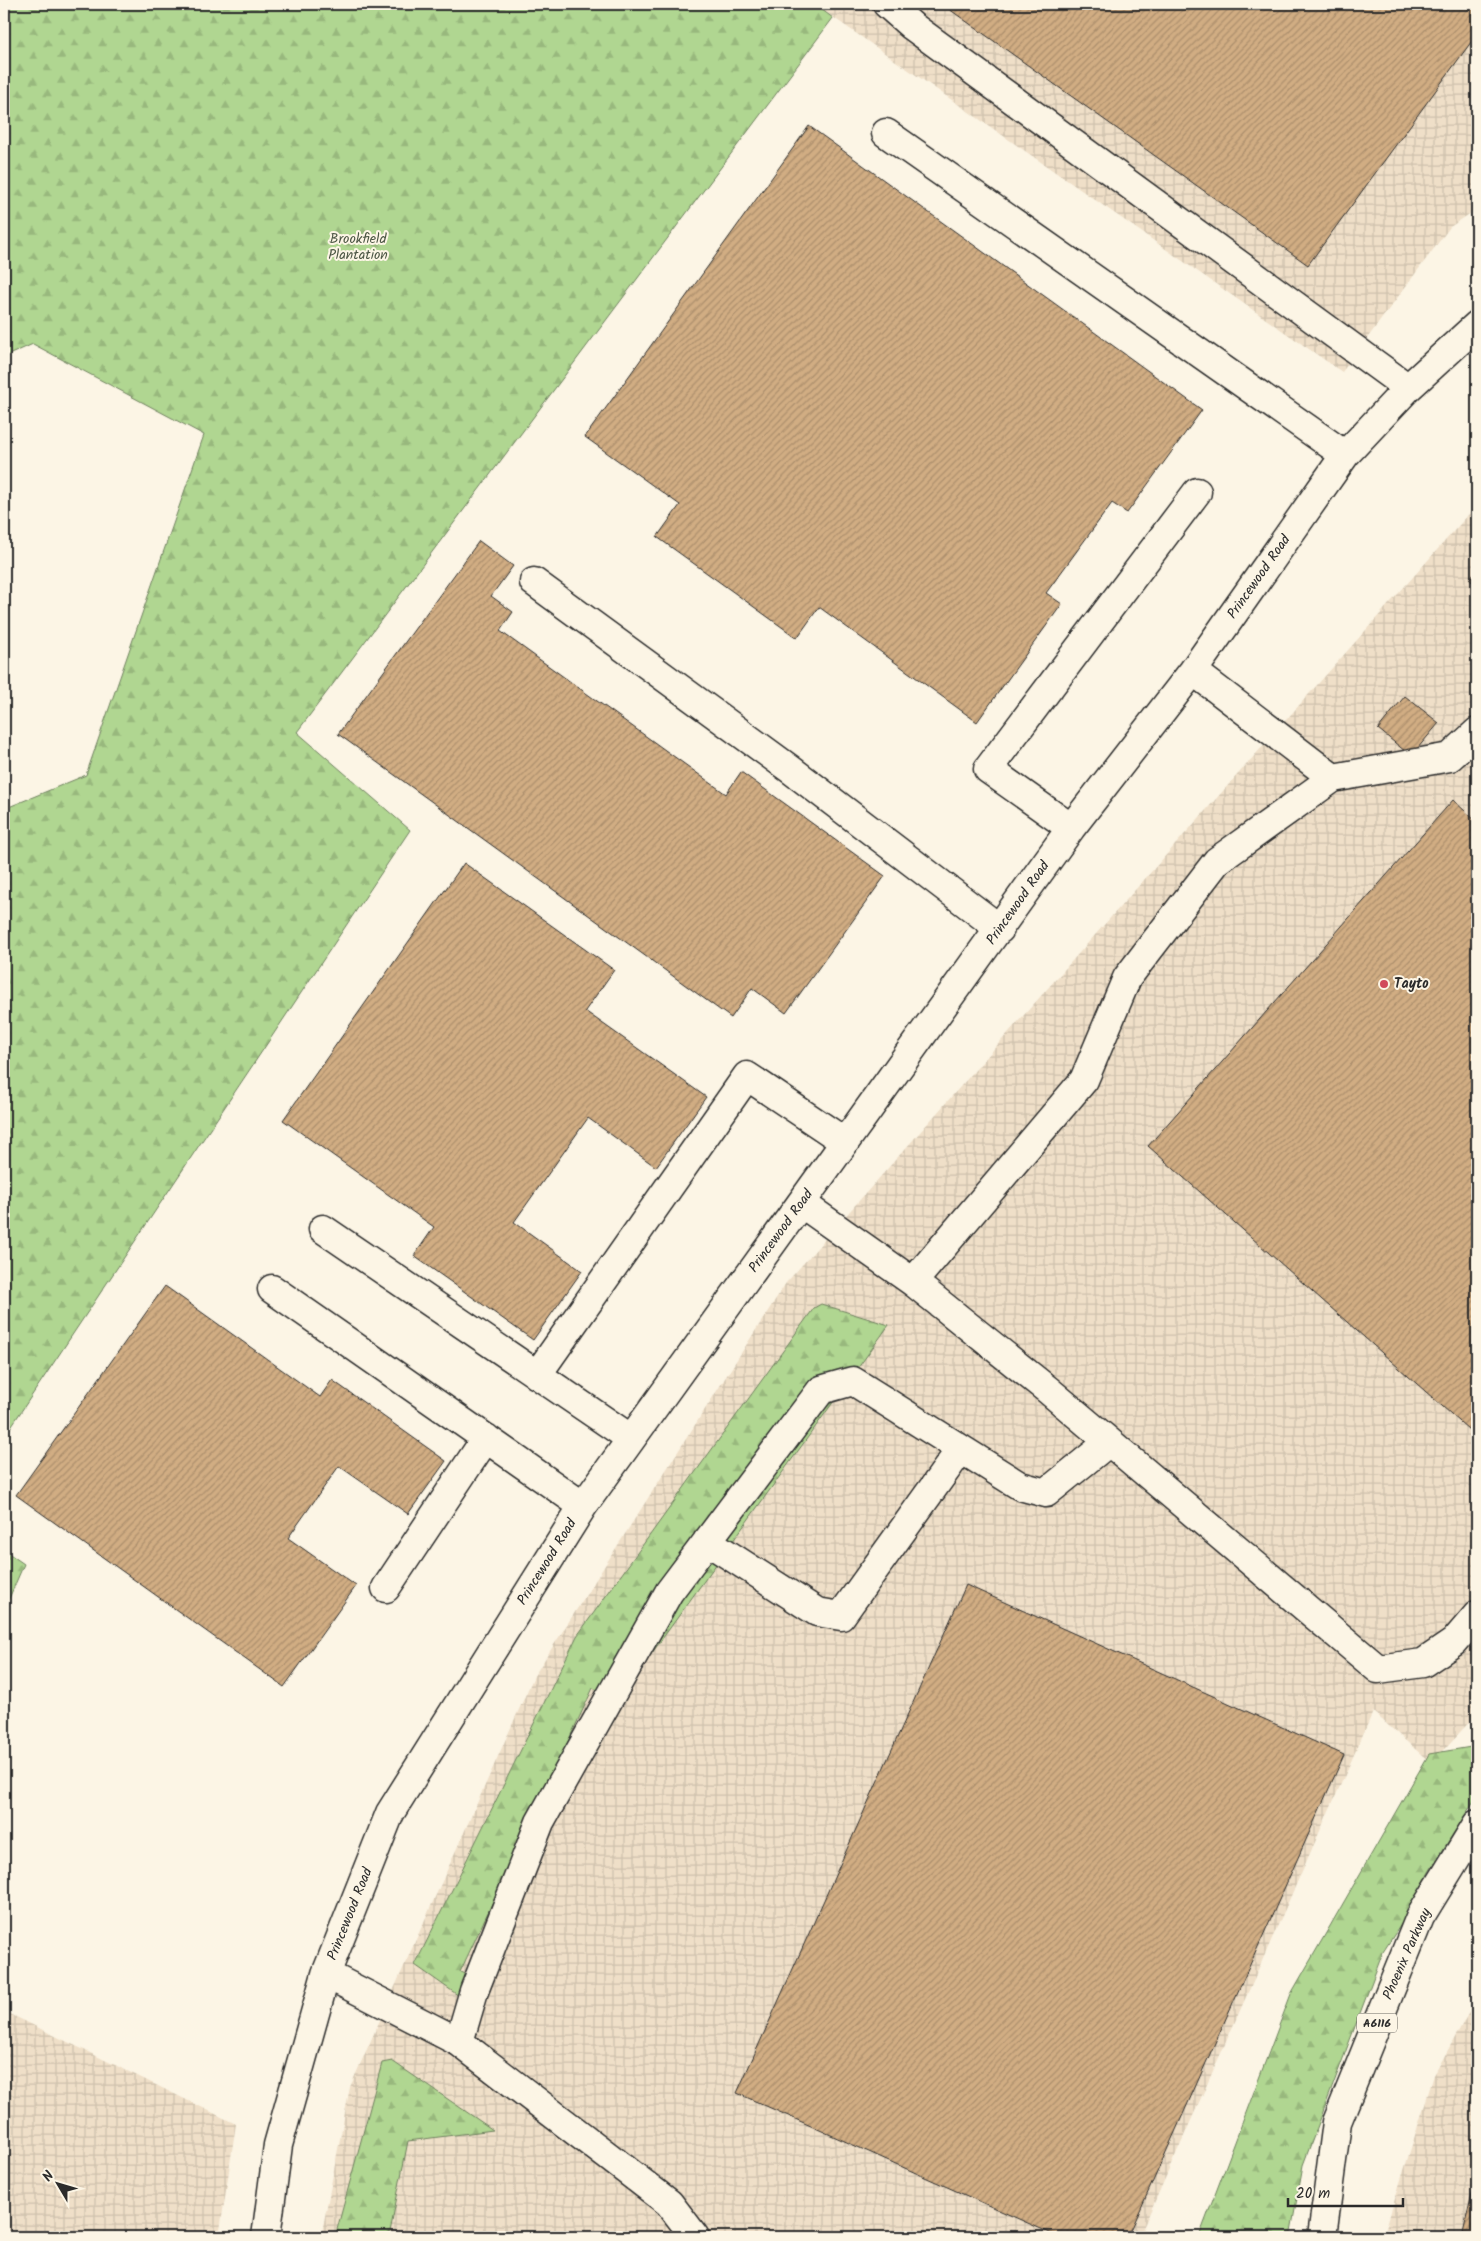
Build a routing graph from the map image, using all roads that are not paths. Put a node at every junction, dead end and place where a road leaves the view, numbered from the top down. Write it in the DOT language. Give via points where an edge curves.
graph roads {
  1 [pos="887,4"];
  2 [pos="886,133"];
  3 [pos="1477,325"];
  4 [pos="1408,388"];
  5 [pos="1346,455"];
  6 [pos="1197,492"];
  7 [pos="534,582"];
  8 [pos="1193,671"];
  9 [pos="1477,732"];
  10 [pos="1333,778"];
  11 [pos="1070,828"];
  12 [pos="1000,929"];
  13 [pos="845,1142"];
  14 [pos="801,1203"];
  15 [pos="323,1229"];
  16 [pos="913,1282"];
  17 [pos="272,1289"];
  18 [pos="537,1375"];
  19 [pos="486,1438"];
  20 [pos="630,1438"];
  21 [pos="1109,1442"];
  22 [pos="961,1448"];
  23 [pos="583,1506"];
  24 [pos="707,1541"];
  25 [pos="386,1588"];
  26 [pos="1477,1615"];
  27 [pos="1477,1824"];
  28 [pos="326,1974"];
  29 [pos="459,2042"];
  30 [pos="266,2237"];
  31 [pos="695,2237"];
  32 [pos="1322,2237"];
  1 -- 4 [label="street" via="912,26"];
  2 -- 5 [label="street"];
  3 -- 4 [label="street, Princewood Road"];
  4 -- 5 [label="street, Princewood Road"];
  5 -- 8 [label="street, Princewood Road"];
  6 -- 11 [label="street" via="988,769"];
  7 -- 12 [label="street" via="790,769"];
  8 -- 10 [label="street"];
  8 -- 11 [label="street, Princewood Road"];
  9 -- 10 [label="street" via="1450,757"];
  10 -- 16 [label="street" via="1217,861 1127,978 1084,1080"];
  11 -- 12 [label="street, Princewood Road"];
  12 -- 13 [label="street, Princewood Road"];
  13 -- 14 [label="street, Princewood Road"];
  13 -- 18 [label="street" via="747,1076"];
  14 -- 16 [label="street"];
  14 -- 20 [label="street, Princewood Road"];
  15 -- 18 [label="street"];
  16 -- 21 [label="street"];
  17 -- 19 [label="street"];
  18 -- 20 [label="street"];
  19 -- 23 [label="street"];
  19 -- 25 [label="street"];
  20 -- 23 [label="street, Princewood Road"];
  21 -- 22 [label="street" via="1046,1493 1020,1486"];
  21 -- 26 [label="street" via="1378,1669 1423,1663 1454,1642"];
  22 -- 24 [label="street" via="853,1381 821,1390"];
  22 -- 24 [label="street" via="841,1616 816,1612"];
  23 -- 28 [label="street, Princewood Road" via="390,1813"];
  24 -- 29 [label="street" via="668,1592 540,1822 474,1991"];
  27 -- 32 [label="street, Phoenix Parkway / A6116" via="1420,1917 1337,2122"];
  28 -- 29 [label="street"];
  28 -- 30 [label="street, Princewood Road" via="278,2145"];
  29 -- 31 [label="street" via="669,2203"];
}
